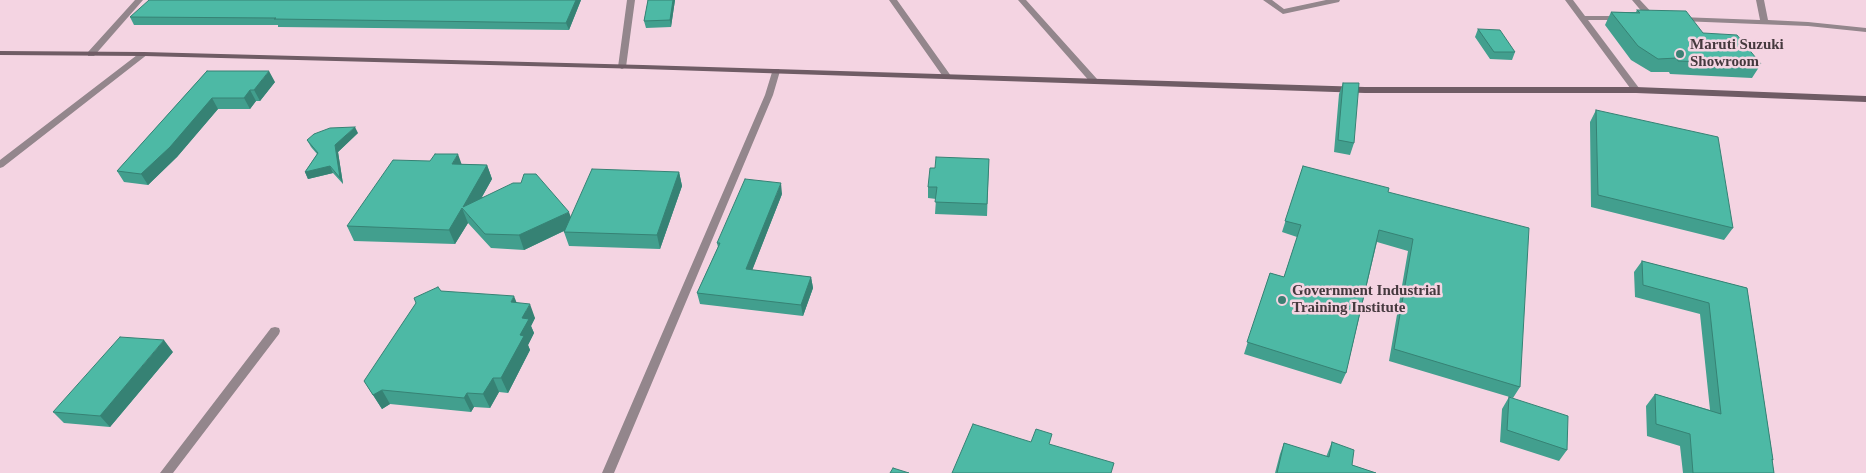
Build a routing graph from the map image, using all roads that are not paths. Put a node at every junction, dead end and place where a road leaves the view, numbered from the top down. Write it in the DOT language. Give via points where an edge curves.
graph roads {
  1 [pos="139,0"];
  2 [pos="631,0"];
  3 [pos="893,0"];
  4 [pos="1022,0"];
  5 [pos="1267,0"];
  6 [pos="1336,0"];
  7 [pos="1569,0"];
  8 [pos="1636,0"];
  9 [pos="1760,0"];
  10 [pos="1582,18"];
  11 [pos="1626,18"];
  12 [pos="1644,18"];
  13 [pos="1652,18"];
  14 [pos="1662,18"];
  15 [pos="1672,19"];
  16 [pos="1764,22"];
  17 [pos="1866,30"];
  18 [pos="0,53"];
  19 [pos="91,54"];
  20 [pos="144,54"];
  21 [pos="622,67"];
  22 [pos="776,71"];
  23 [pos="947,76"];
  24 [pos="1094,81"];
  25 [pos="1636,90"];
  26 [pos="1866,99"];
  27 [pos="0,165"];
  28 [pos="275,331"];
  29 [pos="166,473"];
  30 [pos="608,473"];
  1 -- 19 [label="street"];
  2 -- 21 [label="street"];
  3 -- 23 [label="street"];
  4 -- 24 [label="street"];
  5 -- 6 [label="street" via="1283,12"];
  7 -- 10 [label="street"];
  8 -- 13 [label="street"];
  9 -- 16 [label="street"];
  10 -- 11 [label="street"];
  10 -- 25 [label="street"];
  12 -- 13 [label="street"];
  13 -- 14 [label="street"];
  15 -- 16 [label="street"];
  16 -- 17 [label="street"];
  18 -- 19 [label="main road"];
  19 -- 20 [label="main road"];
  20 -- 21 [label="main road"];
  20 -- 27 [label="street"];
  21 -- 22 [label="main road"];
  22 -- 23 [label="main road"];
  22 -- 30 [label="street" via="769,95"];
  23 -- 24 [label="main road"];
  24 -- 25 [label="main road" via="1365,90"];
  25 -- 26 [label="main road"];
  28 -- 29 [label="street"];
}
